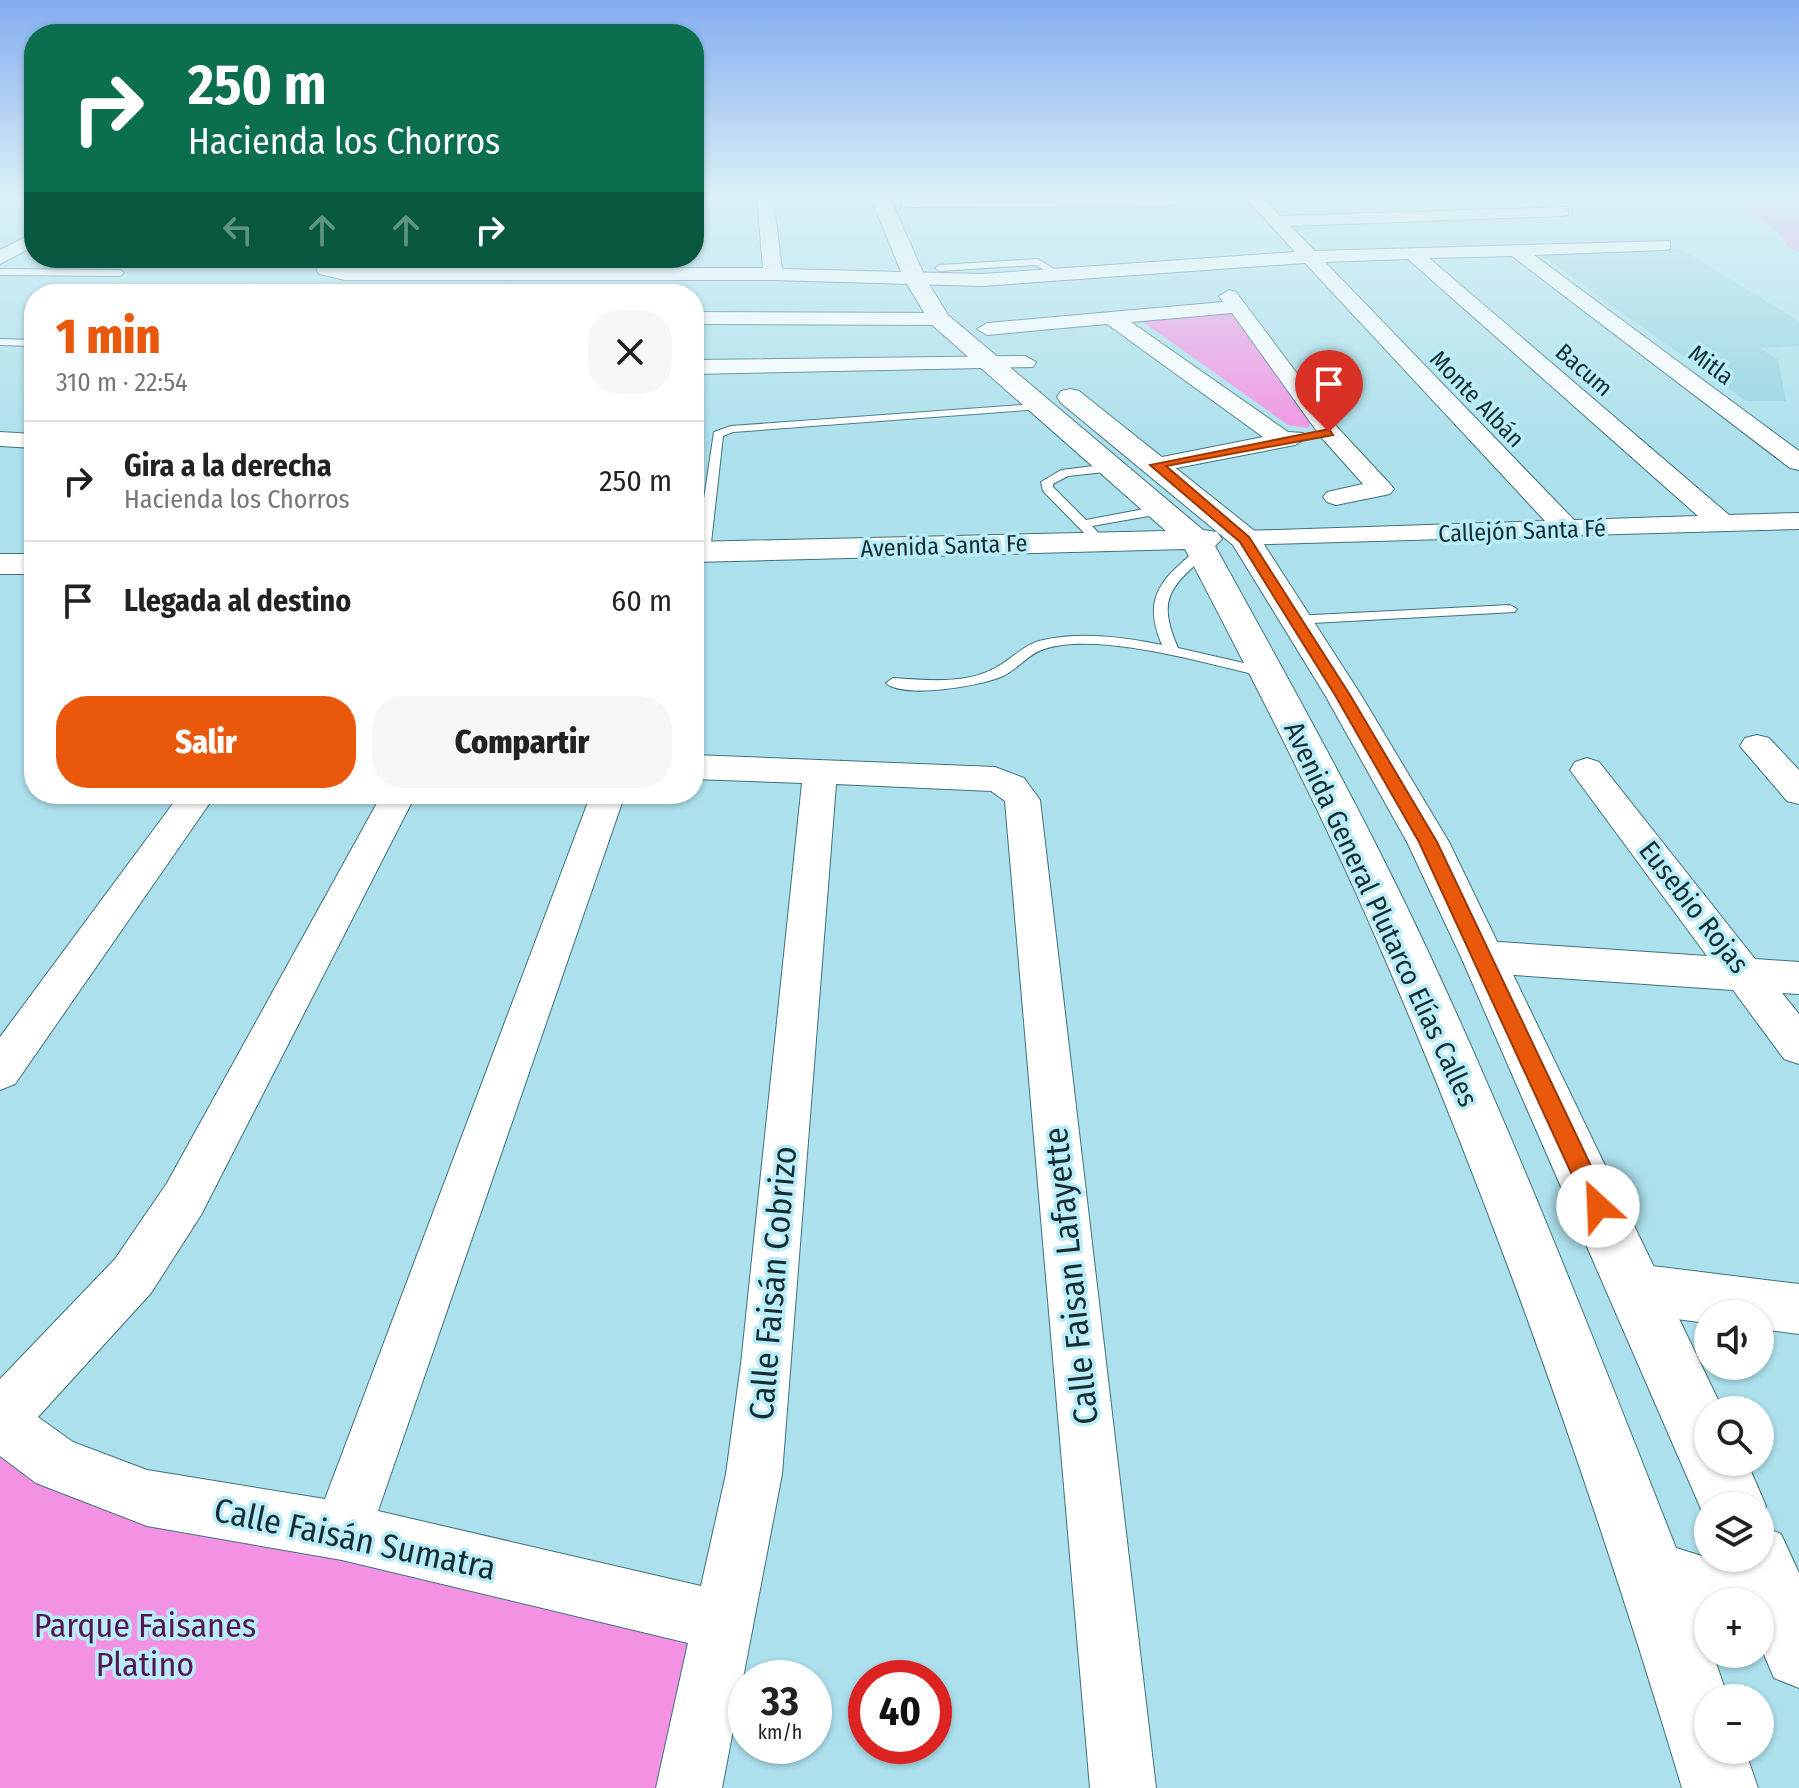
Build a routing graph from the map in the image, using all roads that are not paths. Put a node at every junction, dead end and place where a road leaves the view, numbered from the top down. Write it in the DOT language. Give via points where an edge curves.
graph roads {
  1 [pos="916,281"];
  2 [pos="950,281"];
  3 [pos="1331,281"];
  4 [pos="1445,281"];
  5 [pos="1558,281"];
  6 [pos="1110,317"];
  7 [pos="704,318"];
  8 [pos="939,319"];
  9 [pos="987,329"];
  10 [pos="0,342"];
  11 [pos="24,343"];
  12 [pos="985,362"];
  13 [pos="1025,362"];
  14 [pos="704,367"];
  15 [pos="1037,407"];
  16 [pos="1329,432"];
  17 [pos="0,439"];
  18 [pos="1282,439"];
  19 [pos="24,440"];
  20 [pos="1799,463"];
  21 [pos="1156,465"];
  22 [pos="1110,468"];
  23 [pos="1336,497"];
  24 [pos="1160,510"];
  25 [pos="704,517"];
  26 [pos="1799,521"];
  27 [pos="1723,524"];
  28 [pos="1567,529"];
  29 [pos="1093,533"];
  30 [pos="1245,539"];
  31 [pos="1198,546"];
  32 [pos="704,552"];
  33 [pos="0,564"];
  34 [pos="24,564"];
  35 [pos="1510,609"];
  36 [pos="1294,620"];
  37 [pos="1173,653"];
  38 [pos="893,683"];
  39 [pos="1296,689"];
  40 [pos="1757,746"];
  41 [pos="704,767"];
  42 [pos="1587,770"];
  43 [pos="820,773"];
  44 [pos="1799,792"];
  45 [pos="192,804"];
  46 [pos="394,804"];
  47 [pos="604,804"];
  48 [pos="1484,957"];
  49 [pos="1747,975"];
  50 [pos="1799,978"];
  51 [pos="1799,1046"];
  52 [pos="0,1071"];
  53 [pos="1636,1289"];
  54 [pos="1799,1309"];
  55 [pos="1694,1418"];
  56 [pos="0,1420"];
  57 [pos="342,1531"];
  58 [pos="1763,1572"];
  59 [pos="1653,1577"];
  60 [pos="1702,1588"];
  61 [pos="725,1622"];
  62 [pos="1799,1653"];
  63 [pos="1774,1655"];
  64 [pos="1799,1686"];
  65 [pos="689,1788"];
  66 [pos="1123,1788"];
  67 [pos="1720,1788"];
  1 -- 8 [label="street, Avenida General Plutarco Elías Calles"];
  2 -- 9 [label="street, Avenida General Plutarco Elías Calles"];
  3 -- 28 [label="street, Monte Albán"];
  4 -- 27 [label="street, Bacum"];
  5 -- 20 [label="street, Mitla"];
  6 -- 9 [label="street"];
  6 -- 16 [label="street" via="1232,302"];
  6 -- 18 [label="street"];
  7 -- 8 [label="street"];
  8 -- 12 [label="street, Avenida General Plutarco Elías Calles"];
  9 -- 13 [label="street, Avenida General Plutarco Elías Calles"];
  10 -- 11 [label="lane"];
  12 -- 13 [label="street"];
  12 -- 14 [label="street"];
  12 -- 15 [label="street, Avenida General Plutarco Elías Calles"];
  13 -- 21 [label="street, Avenida General Plutarco Elías Calles"];
  15 -- 22 [label="street, Avenida General Plutarco Elías Calles"];
  15 -- 25 [label="lane" via="731,429 718,434"];
  16 -- 18 [label="street"];
  16 -- 23 [label="street" via="1381,489"];
  17 -- 19 [label="street"];
  18 -- 21 [label="street"];
  21 -- 30 [label="street, Avenida General Plutarco Elías Calles"];
  22 -- 24 [label="street, Avenida General Plutarco Elías Calles"];
  22 -- 29 [label="lane" via="1065,473 1047,482 1047,488"];
  24 -- 29 [label="lane"];
  24 -- 31 [label="street, Avenida General Plutarco Elías Calles"];
  26 -- 27 [label="street, Callejón Santa Fé"];
  27 -- 28 [label="street, Callejón Santa Fé"];
  28 -- 30 [label="street, Callejón Santa Fé"];
  29 -- 31 [label="street, Avenida Santa Fe"];
  29 -- 32 [label="street, Avenida Santa Fe"];
  30 -- 31 [label="street, Avenida Santa Fe"];
  30 -- 36 [label="street, Avenida General Plutarco Elías Calles"];
  31 -- 37 [label="lane" via="1156,602"];
  31 -- 39 [label="street, Avenida General Plutarco Elías Calles"];
  33 -- 34 [label="street"];
  35 -- 36 [label="lane"];
  36 -- 39 [label="street, Avenida General Plutarco Elías Calles"];
  37 -- 38 [label="lane" via="1096,641 1050,644 1032,649 985,680 955,686"];
  37 -- 39 [label="lane"];
  39 -- 48 [label="street, Avenida General Plutarco Elías Calles" via="1428,842"];
  39 -- 59 [label="street, Avenida General Plutarco Elías Calles" via="1526,1239"];
  40 -- 44 [label="street"];
  41 -- 43 [label="street"];
  42 -- 49 [label="street, Eusebio Rojas"];
  43 -- 61 [label="street, Calle Faisán Cobrizo" via="767,1364 754,1474"];
  43 -- 66 [label="street, Calle Faisan Lafayette" via="995,779 1012,786 1022,800"];
  45 -- 52 [label="street"];
  46 -- 56 [label="street" via="160,1237 133,1276"];
  47 -- 57 [label="street"];
  48 -- 49 [label="street"];
  48 -- 53 [label="street, Avenida General Plutarco Elías Calles"];
  49 -- 50 [label="street"];
  49 -- 51 [label="street, Eusebio Rojas"];
  53 -- 54 [label="street"];
  53 -- 55 [label="street, Avenida General Plutarco Elías Calles"];
  56 -- 57 [label="street, Calle Faisán Sumatra" via="56,1463 147,1498"];
  57 -- 61 [label="street, Calle Faisán Sumatra"];
  58 -- 62 [label="street"];
  59 -- 60 [label="street"];
  59 -- 67 [label="street, Avenida General Plutarco Elías Calles"];
  61 -- 65 [label="street, Calle Faisán Cobrizo"];
  63 -- 64 [label="street"];
}
